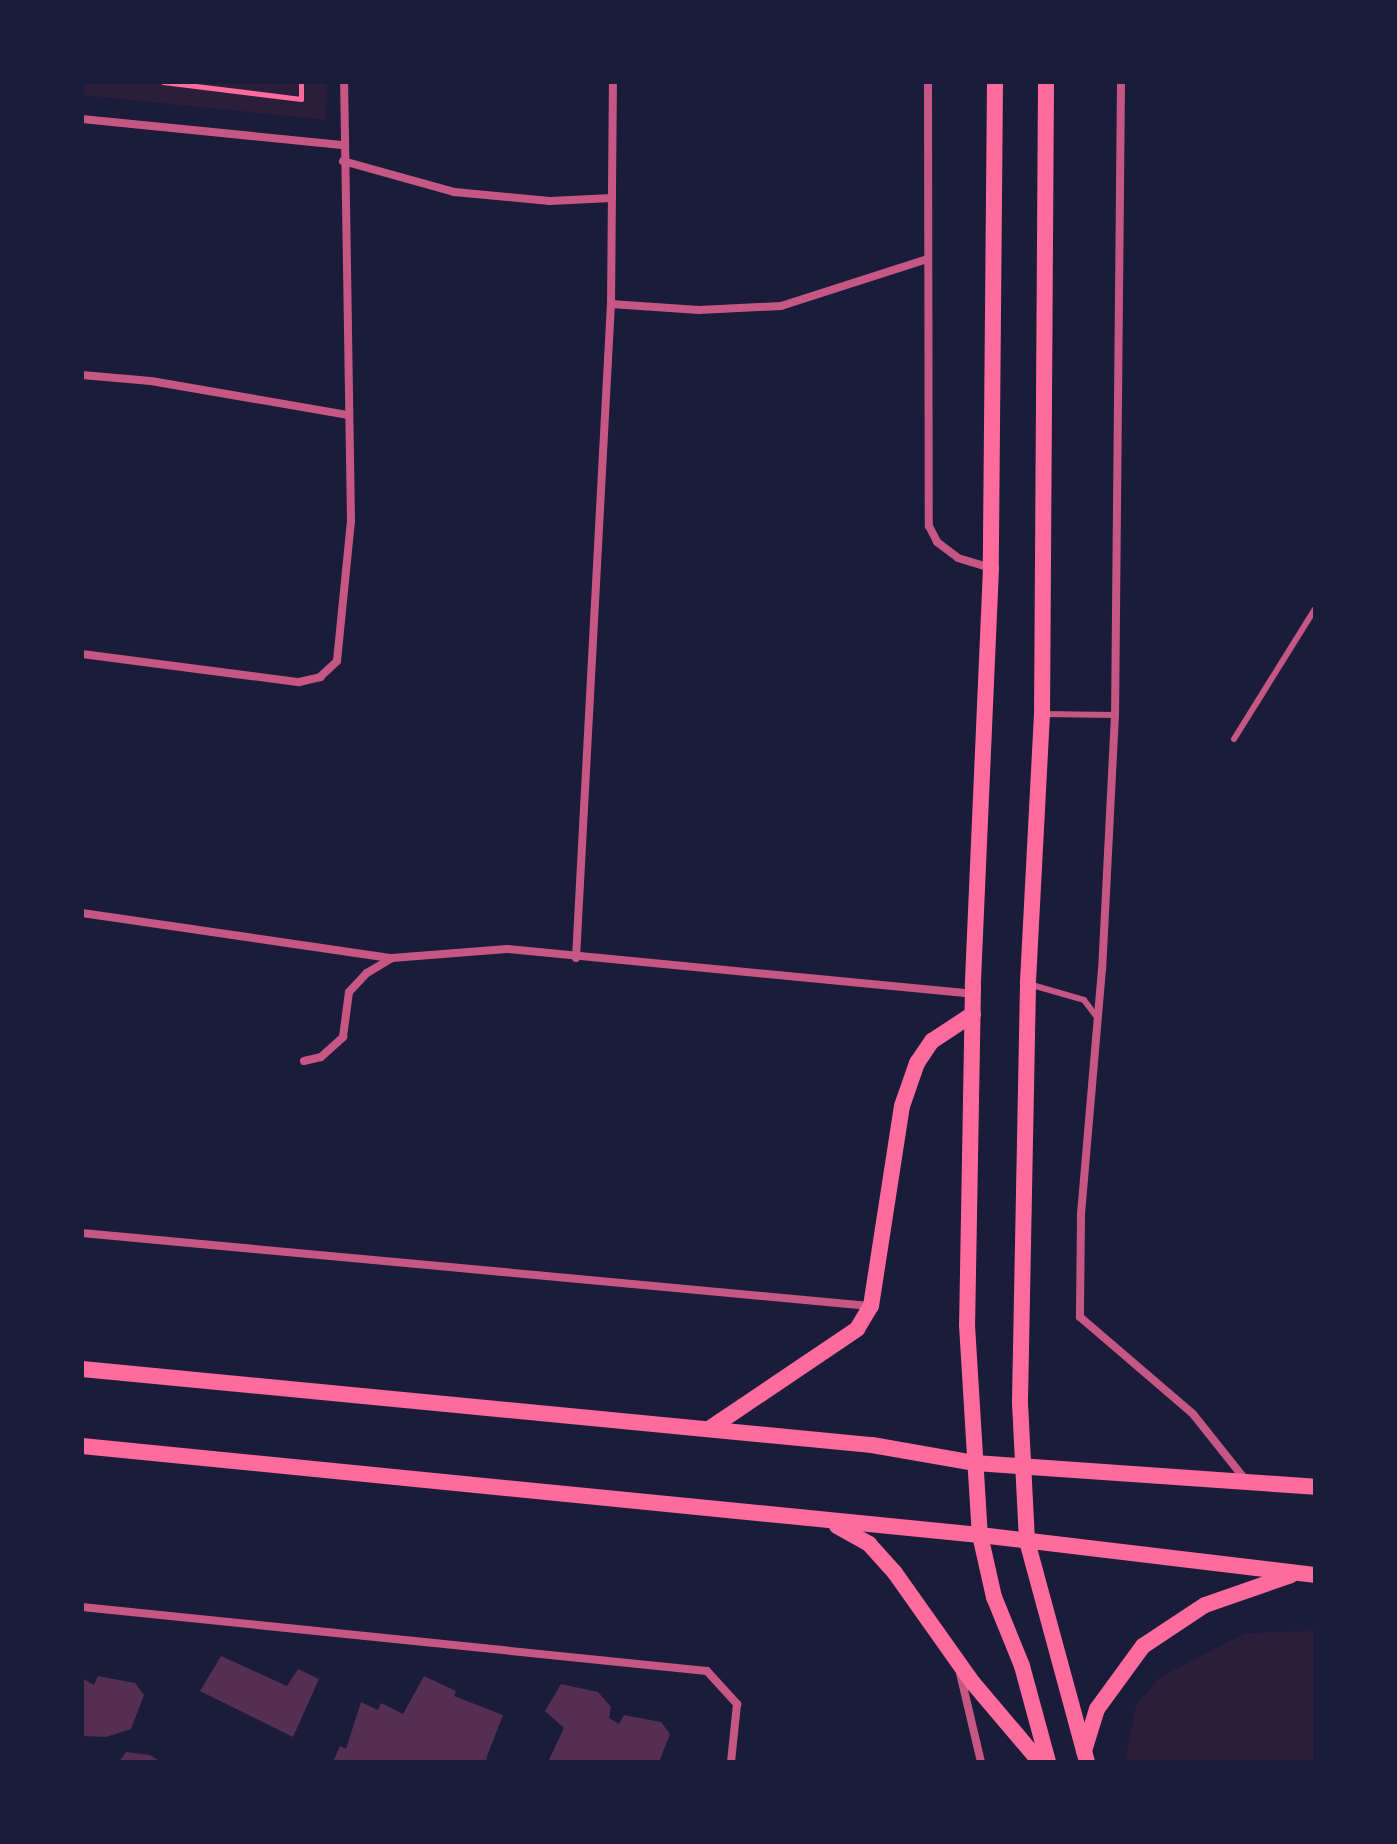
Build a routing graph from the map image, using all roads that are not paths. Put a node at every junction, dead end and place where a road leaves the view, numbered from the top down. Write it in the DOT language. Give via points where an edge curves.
graph roads {
  1 [pos="344,82"];
  2 [pos="613,82"];
  3 [pos="928,82"];
  4 [pos="995,82"];
  5 [pos="1046,82"];
  6 [pos="1121,82"];
  7 [pos="82,119"];
  8 [pos="342,145"];
  9 [pos="343,161"];
  10 [pos="612,198"];
  11 [pos="927,259"];
  12 [pos="611,304"];
  13 [pos="82,375"];
  14 [pos="347,415"];
  15 [pos="991,568"];
  16 [pos="1315,609"];
  17 [pos="82,654"];
  18 [pos="1042,714"];
  19 [pos="1115,715"];
  20 [pos="1234,739"];
  21 [pos="82,913"];
  22 [pos="392,958"];
  23 [pos="576,958"];
  24 [pos="1028,984"];
  25 [pos="973,994"];
  26 [pos="973,1014"];
  27 [pos="1097,1017"];
  28 [pos="304,1061"];
  29 [pos="82,1233"];
  30 [pos="871,1306"];
  31 [pos="82,1369"];
  32 [pos="709,1429"];
  33 [pos="82,1446"];
  34 [pos="975,1463"];
  35 [pos="1024,1466"];
  36 [pos="1247,1482"];
  37 [pos="1315,1487"];
  38 [pos="826,1520"];
  39 [pos="980,1535"];
  40 [pos="1027,1541"];
  41 [pos="1297,1573"];
  42 [pos="1315,1575"];
  43 [pos="82,1607"];
  44 [pos="958,1662"];
  45 [pos="1086,1756"];
  46 [pos="731,1762"];
  47 [pos="981,1762"];
  48 [pos="1040,1762"];
  49 [pos="1048,1762"];
  1 -- 8 [label="street"];
  2 -- 10 [label="street"];
  3 -- 11 [label="street"];
  4 -- 15 [label="main road"];
  5 -- 18 [label="main road"];
  6 -- 19 [label="street"];
  7 -- 8 [label="street"];
  8 -- 9 [label="street"];
  9 -- 10 [label="street" via="454,192 550,201"];
  9 -- 14 [label="street"];
  10 -- 12 [label="street"];
  11 -- 12 [label="street" via="781,306 699,310"];
  11 -- 15 [label="street" via="929,526 937,542 958,558"];
  12 -- 23 [label="street"];
  13 -- 14 [label="street" via="151,381"];
  14 -- 17 [label="street" via="351,521 344,626 337,661 320,677 299,682"];
  15 -- 25 [label="main road"];
  16 -- 20 [label="lane"];
  18 -- 19 [label="lane"];
  18 -- 24 [label="main road"];
  19 -- 27 [label="street"];
  21 -- 22 [label="street"];
  22 -- 23 [label="street" via="507,949"];
  22 -- 28 [label="street" via="349,992 343,1037 321,1057"];
  23 -- 25 [label="street"];
  24 -- 27 [label="lane" via="1084,1000"];
  24 -- 35 [label="main road" via="1019,1329"];
  25 -- 26 [label="main road"];
  26 -- 30 [label="main road" via="932,1041 917,1063 902,1106"];
  26 -- 34 [label="main road" via="967,1325"];
  27 -- 36 [label="street" via="1081,1216 1080,1317 1193,1414"];
  29 -- 30 [label="street"];
  30 -- 32 [label="main road" via="857,1329"];
  31 -- 32 [label="main road"];
  32 -- 34 [label="main road" via="872,1445"];
  33 -- 38 [label="main road"];
  34 -- 35 [label="main road"];
  34 -- 39 [label="main road"];
  35 -- 36 [label="main road"];
  35 -- 40 [label="main road"];
  36 -- 37 [label="main road"];
  38 -- 39 [label="main road"];
  38 -- 44 [label="main road" via="869,1544"];
  39 -- 40 [label="main road"];
  39 -- 49 [label="main road" via="994,1597 1022,1666"];
  40 -- 41 [label="main road"];
  40 -- 45 [label="main road"];
  41 -- 42 [label="main road"];
  41 -- 45 [label="main road" via="1205,1605 1165,1627 1118,1675 1097,1709"];
  43 -- 46 [label="street" via="707,1671 737,1704"];
  44 -- 47 [label="street"];
  44 -- 48 [label="main road"];
}
